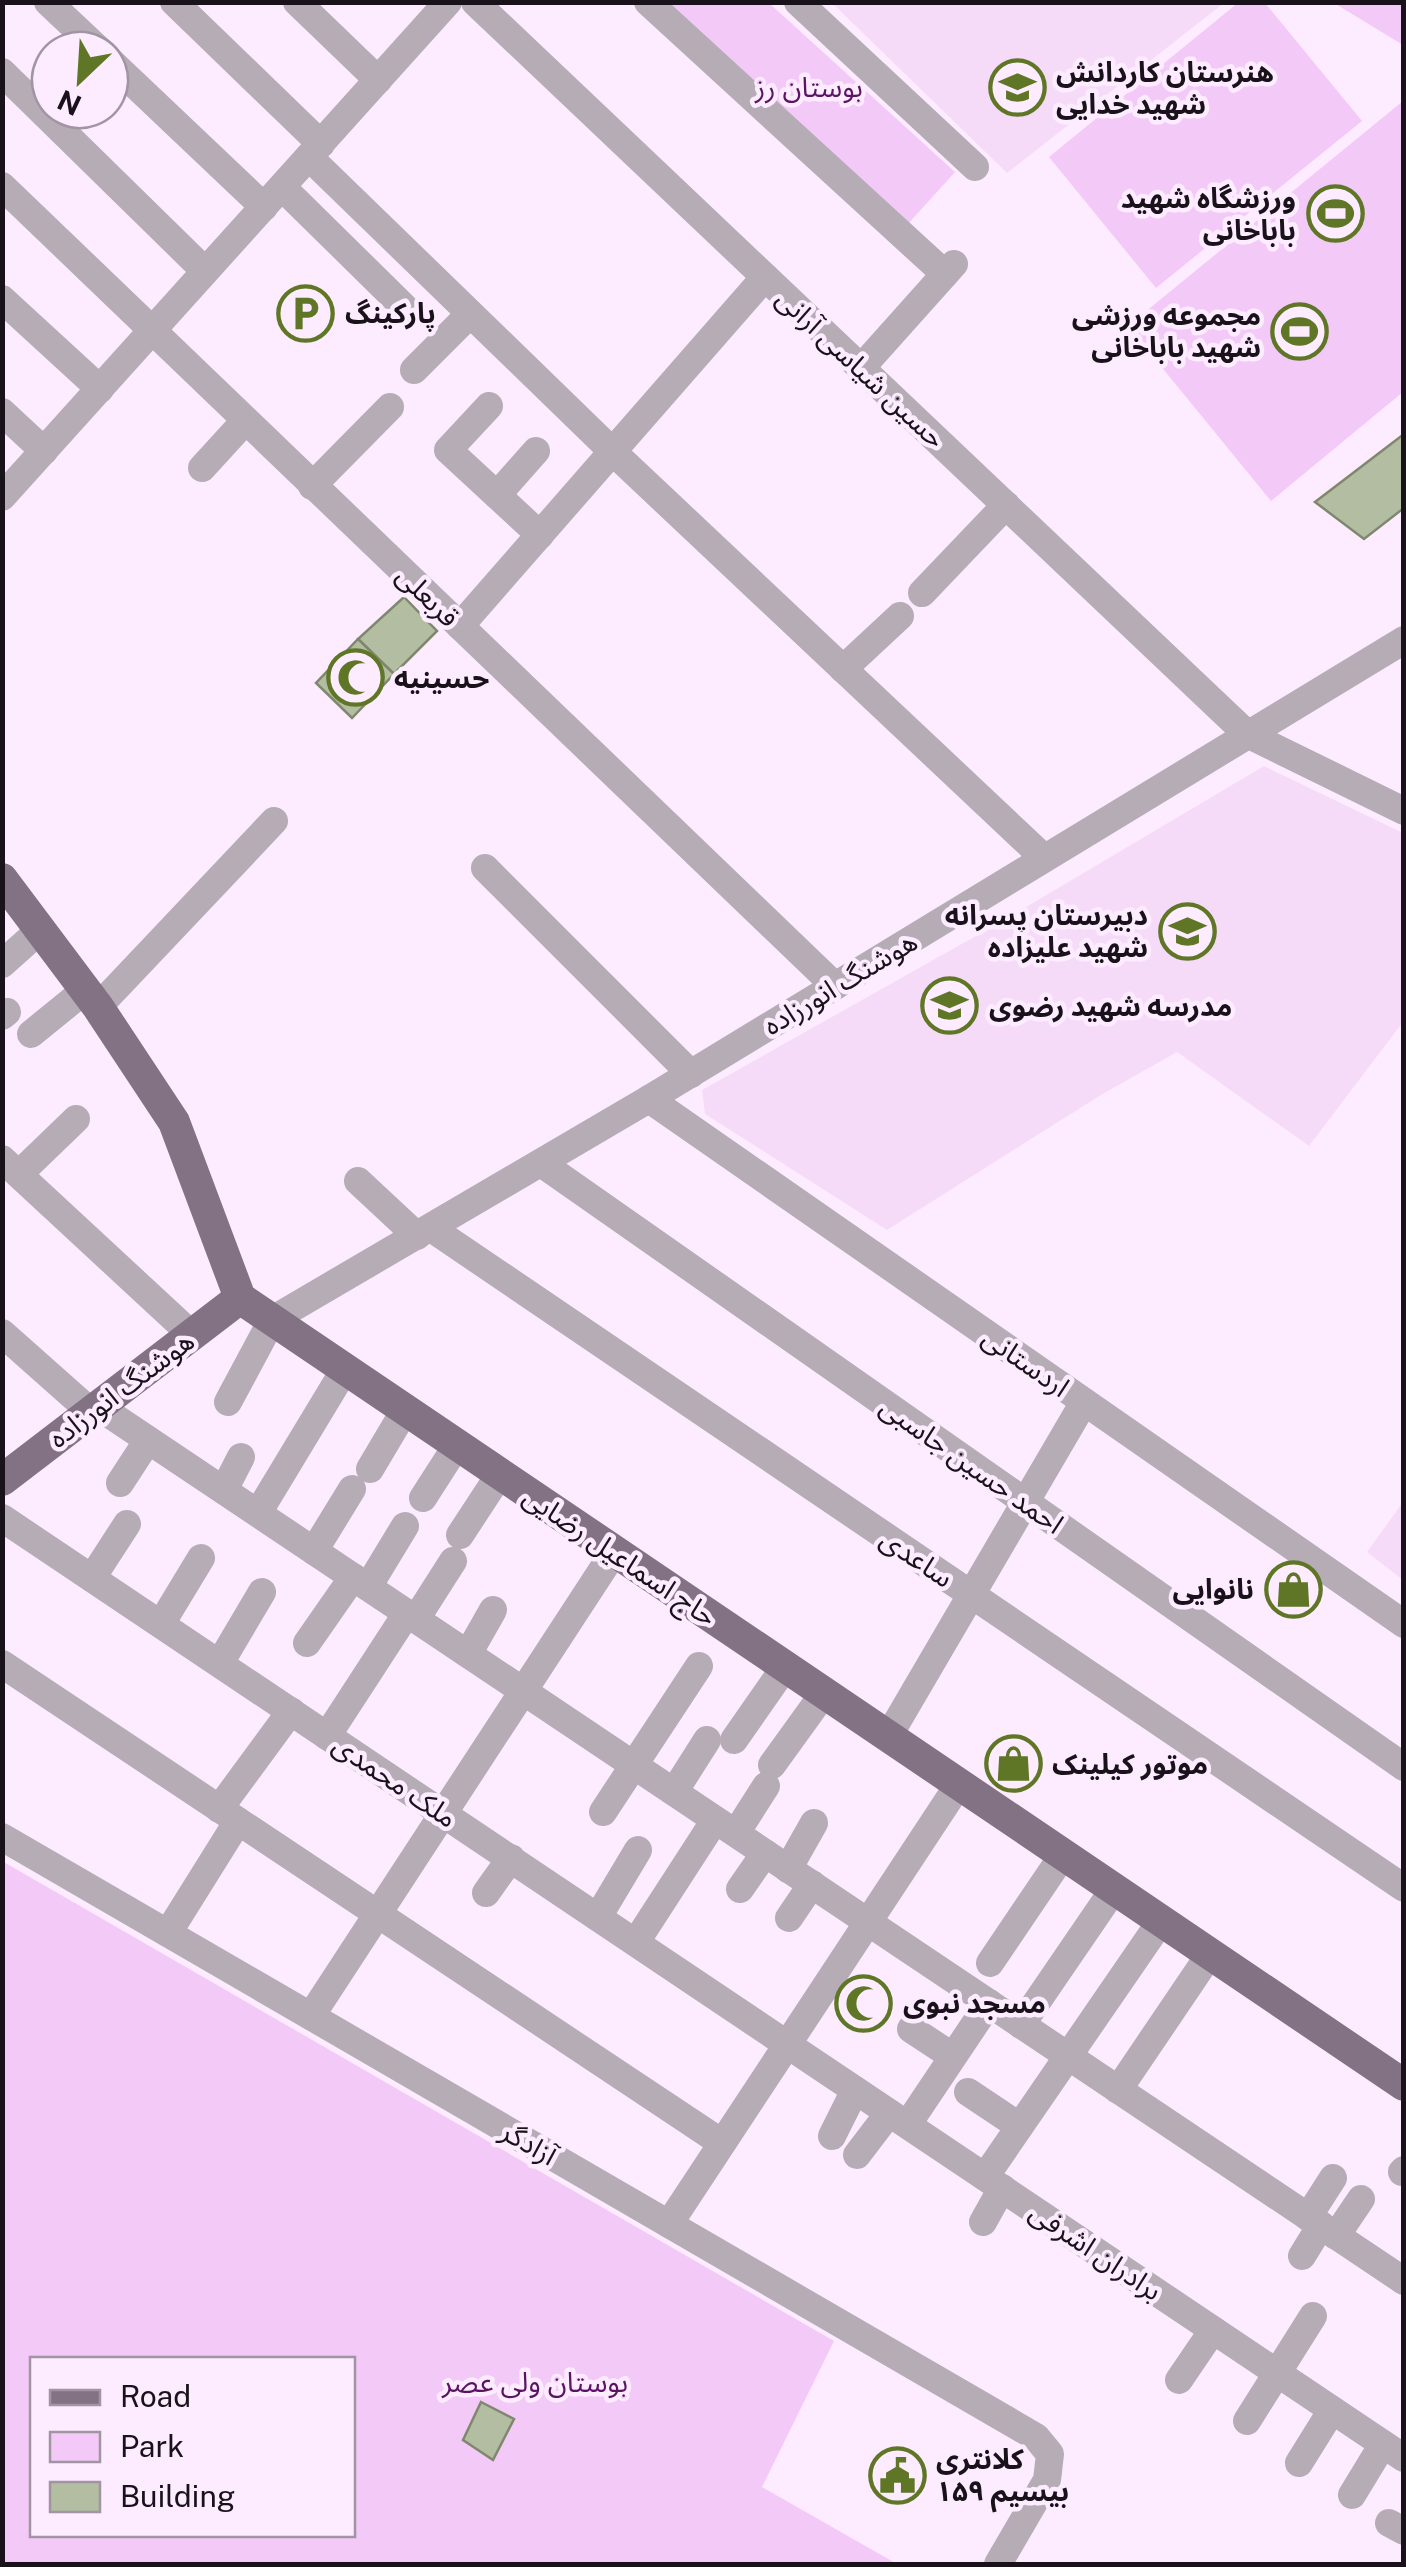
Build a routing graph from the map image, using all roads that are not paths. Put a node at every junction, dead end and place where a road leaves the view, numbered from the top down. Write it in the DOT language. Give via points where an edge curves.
graph roads {
  1 [pos="48,2"];
  2 [pos="174,2"];
  3 [pos="297,2"];
  4 [pos="448,2"];
  5 [pos="475,2"];
  6 [pos="648,2"];
  7 [pos="798,2"];
  8 [pos="77,30"];
  9 [pos="2,72"];
  10 [pos="130,78"];
  11 [pos="378,80"];
  12 [pos="315,150"];
  13 [pos="975,167"];
  14 [pos="2,186"];
  15 [pos="273,197"];
  16 [pos="206,271"];
  17 [pos="765,277"];
  18 [pos="2,299"];
  19 [pos="405,308"];
  20 [pos="470,314"];
  21 [pos="151,332"];
  22 [pos="861,368"];
  23 [pos="414,370"];
  24 [pos="100,388"];
  25 [pos="390,406"];
  26 [pos="489,406"];
  27 [pos="2,412"];
  28 [pos="245,421"];
  29 [pos="44,451"];
  30 [pos="536,451"];
  31 [pos="612,452"];
  32 [pos="202,468"];
  33 [pos="312,486"];
  34 [pos="497,495"];
  35 [pos="2,496"];
  36 [pos="1006,505"];
  37 [pos="540,535"];
  38 [pos="922,592"];
  39 [pos="900,616"];
  40 [pos="460,626"];
  41 [pos="1404,640"];
  42 [pos="843,669"];
  43 [pos="1248,734"];
  44 [pos="1404,811"];
  45 [pos="274,821"];
  46 [pos="1044,858"];
  47 [pos="485,868"];
  48 [pos="2,880"];
  49 [pos="40,930"];
  50 [pos="2,964"];
  51 [pos="836,986"];
  52 [pos="91,998"];
  53 [pos="32,1034"];
  54 [pos="692,1074"];
  55 [pos="649,1100"];
  56 [pos="76,1120"];
  57 [pos="541,1163"];
  58 [pos="11,1166"];
  59 [pos="358,1181"];
  60 [pos="424,1232"];
  61 [pos="240,1298"];
  62 [pos="272,1320"];
  63 [pos="2,1333"];
  64 [pos="192,1334"];
  65 [pos="345,1370"];
  66 [pos="228,1402"];
  67 [pos="1084,1402"];
  68 [pos="95,1410"];
  69 [pos="404,1410"];
  70 [pos="148,1440"];
  71 [pos="457,1445"];
  72 [pos="242,1457"];
  73 [pos="500,1474"];
  74 [pos="2,1480"];
  75 [pos="120,1483"];
  76 [pos="224,1490"];
  77 [pos="423,1498"];
  78 [pos="1024,1502"];
  79 [pos="258,1513"];
  80 [pos="4,1524"];
  81 [pos="127,1524"];
  82 [pos="405,1526"];
  83 [pos="314,1551"];
  84 [pos="614,1552"];
  85 [pos="201,1558"];
  86 [pos="92,1578"];
  87 [pos="360,1582"];
  88 [pos="262,1592"];
  89 [pos="972,1595"];
  90 [pos="494,1610"];
  91 [pos="411,1616"];
  92 [pos="161,1624"];
  93 [pos="1404,1624"];
  94 [pos="307,1644"];
  95 [pos="468,1654"];
  96 [pos="220,1663"];
  97 [pos="2,1664"];
  98 [pos="699,1666"];
  99 [pos="784,1666"];
  100 [pos="523,1691"];
  101 [pos="824,1693"];
  102 [pos="291,1711"];
  103 [pos="327,1736"];
  104 [pos="888,1736"];
  105 [pos="632,1764"];
  106 [pos="1404,1768"];
  107 [pos="959,1784"];
  108 [pos="674,1792"];
  109 [pos="603,1812"];
  110 [pos="443,1814"];
  111 [pos="228,1815"];
  112 [pos="814,1823"];
  113 [pos="726,1826"];
  114 [pos="2,1837"];
  115 [pos="638,1850"];
  116 [pos="1063,1855"];
  117 [pos="511,1858"];
  118 [pos="788,1868"];
  119 [pos="740,1888"];
  120 [pos="1404,1888"];
  121 [pos="1114,1889"];
  122 [pos="486,1893"];
  123 [pos="378,1914"];
  124 [pos="598,1917"];
  125 [pos="789,1918"];
  126 [pos="1161,1921"];
  127 [pos="868,1922"];
  128 [pos="168,1933"];
  129 [pos="636,1942"];
  130 [pos="1210,1954"];
  131 [pos="990,1962"];
  132 [pos="989,2003"];
  133 [pos="311,2016"];
  134 [pos="1021,2024"];
  135 [pos="911,2029"];
  136 [pos="788,2044"];
  137 [pos="1066,2055"];
  138 [pos="952,2056"];
  139 [pos="1404,2084"];
  140 [pos="855,2090"];
  141 [pos="1118,2090"];
  142 [pos="968,2092"];
  143 [pos="898,2118"];
  144 [pos="1019,2126"];
  145 [pos="832,2136"];
  146 [pos="722,2143"];
  147 [pos="858,2155"];
  148 [pos="1333,2178"];
  149 [pos="994,2183"];
  150 [pos="1361,2198"];
  151 [pos="983,2222"];
  152 [pos="669,2224"];
  153 [pos="1322,2226"];
  154 [pos="1302,2256"];
  155 [pos="1404,2281"];
  156 [pos="1313,2316"];
  157 [pos="1214,2330"];
  158 [pos="1277,2373"];
  159 [pos="1179,2380"];
  160 [pos="1332,2410"];
  161 [pos="1247,2421"];
  162 [pos="1393,2451"];
  163 [pos="1299,2463"];
  164 [pos="1352,2495"];
  165 [pos="998,2564"];
  1 -- 8 [label="street"];
  2 -- 12 [label="street"];
  3 -- 11 [label="street"];
  4 -- 11 [label="street"];
  5 -- 17 [label="street, حسین شیاسی آرانی"];
  6 -- 22 [label="street" via="950,269"];
  7 -- 13 [label="street"];
  9 -- 16 [label="street"];
  10 -- 15 [label="street"];
  11 -- 12 [label="street"];
  12 -- 15 [label="street"];
  12 -- 20 [label="street"];
  14 -- 21 [label="street, قربعلی"];
  15 -- 16 [label="street"];
  15 -- 19 [label="street"];
  16 -- 21 [label="street"];
  17 -- 22 [label="street, حسین شیاسی آرانی"];
  17 -- 31 [label="street"];
  18 -- 24 [label="street"];
  20 -- 23 [label="street"];
  20 -- 31 [label="street"];
  21 -- 24 [label="street"];
  21 -- 28 [label="street, قربعلی"];
  22 -- 36 [label="street, حسین شیاسی آرانی"];
  24 -- 29 [label="street"];
  25 -- 33 [label="street"];
  26 -- 34 [label="street" via="448,450"];
  27 -- 29 [label="street"];
  28 -- 32 [label="street"];
  28 -- 33 [label="street, قربعلی"];
  29 -- 35 [label="street"];
  30 -- 34 [label="street"];
  31 -- 37 [label="street"];
  31 -- 42 [label="street"];
  33 -- 40 [label="street, قربعلی"];
  34 -- 37 [label="street"];
  36 -- 38 [label="street"];
  36 -- 43 [label="street, حسین شیاسی آرانی"];
  37 -- 40 [label="street"];
  39 -- 42 [label="street"];
  40 -- 51 [label="street, قربعلی"];
  41 -- 43 [label="street, هوشنگ انورزاده"];
  42 -- 46 [label="street"];
  43 -- 44 [label="street, حسین شیاسی آرانی"];
  43 -- 46 [label="street, هوشنگ انورزاده"];
  45 -- 52 [label="street"];
  46 -- 51 [label="street, هوشنگ انورزاده"];
  47 -- 54 [label="street"];
  48 -- 49 [label="main road"];
  49 -- 50 [label="street"];
  49 -- 52 [label="main road"];
  51 -- 54 [label="street, هوشنگ انورزاده"];
  52 -- 53 [label="street"];
  52 -- 61 [label="main road" via="174,1122"];
  54 -- 55 [label="street, هوشنگ انورزاده"];
  55 -- 57 [label="street, هوشنگ انورزاده"];
  55 -- 67 [label="street, اردستانی"];
  56 -- 58 [label="street"];
  57 -- 60 [label="street, هوشنگ انورزاده"];
  57 -- 78 [label="street, احمد حسین جاسبی"];
  58 -- 64 [label="street"];
  59 -- 60 [label="street, ساعدی"];
  60 -- 62 [label="street, هوشنگ انورزاده"];
  60 -- 89 [label="street, ساعدی"];
  61 -- 62 [label="main road, حاج اسماعیل رضایی"];
  61 -- 64 [label="main road, هوشنگ انورزاده"];
  62 -- 65 [label="main road, حاج اسماعیل رضایی"];
  62 -- 66 [label="street"];
  63 -- 68 [label="street"];
  64 -- 68 [label="main road, هوشنگ انورزاده"];
  65 -- 69 [label="main road, حاج اسماعیل رضایی"];
  65 -- 79 [label="street"];
  67 -- 78 [label="street"];
  67 -- 93 [label="street, اردستانی"];
  68 -- 70 [label="street"];
  68 -- 74 [label="main road, هوشنگ انورزاده"];
  69 -- 71 [label="main road, حاج اسماعیل رضایی"];
  69 -- 83 [label="street"];
  70 -- 75 [label="street"];
  70 -- 76 [label="street"];
  71 -- 73 [label="main road, حاج اسماعیل رضایی"];
  71 -- 77 [label="street"];
  72 -- 76 [label="street"];
  73 -- 84 [label="main road, حاج اسماعیل رضایی"];
  73 -- 91 [label="street"];
  76 -- 79 [label="street"];
  78 -- 89 [label="street"];
  78 -- 106 [label="street, احمد حسین جاسبی"];
  79 -- 83 [label="street"];
  80 -- 86 [label="street, ملک محمدی"];
  81 -- 86 [label="street"];
  82 -- 87 [label="street"];
  83 -- 87 [label="street"];
  84 -- 99 [label="main road, حاج اسماعیل رضایی"];
  84 -- 100 [label="street"];
  85 -- 92 [label="street"];
  86 -- 92 [label="street, ملک محمدی"];
  87 -- 91 [label="street"];
  87 -- 94 [label="street"];
  88 -- 96 [label="street"];
  89 -- 104 [label="street"];
  89 -- 120 [label="street, ساعدی"];
  90 -- 95 [label="street"];
  91 -- 95 [label="street"];
  91 -- 103 [label="street"];
  92 -- 96 [label="street, ملک محمدی"];
  95 -- 100 [label="street"];
  96 -- 102 [label="street, ملک محمدی"];
  97 -- 111 [label="street"];
  98 -- 105 [label="street"];
  99 -- 101 [label="main road, حاج اسماعیل رضایی"];
  99 -- 108 [label="street"];
  100 -- 105 [label="street"];
  100 -- 110 [label="street"];
  101 -- 104 [label="main road, حاج اسماعیل رضایی"];
  101 -- 113 [label="street"];
  102 -- 103 [label="street, ملک محمدی"];
  102 -- 111 [label="street"];
  103 -- 110 [label="street, ملک محمدی"];
  104 -- 107 [label="main road, حاج اسماعیل رضایی"];
  105 -- 108 [label="street"];
  105 -- 109 [label="street"];
  107 -- 116 [label="main road, حاج اسماعیل رضایی"];
  107 -- 127 [label="street"];
  108 -- 113 [label="street"];
  110 -- 117 [label="street, ملک محمدی"];
  110 -- 123 [label="street"];
  111 -- 123 [label="street"];
  111 -- 128 [label="street"];
  112 -- 118 [label="street"];
  113 -- 118 [label="street"];
  113 -- 129 [label="street"];
  114 -- 128 [label="street, آزادگر"];
  115 -- 124 [label="street"];
  116 -- 121 [label="main road, حاج اسماعیل رضایی"];
  116 -- 131 [label="street"];
  117 -- 122 [label="street"];
  117 -- 124 [label="street, ملک محمدی"];
  118 -- 119 [label="street"];
  118 -- 125 [label="street"];
  118 -- 127 [label="street"];
  121 -- 126 [label="main road, حاج اسماعیل رضایی"];
  121 -- 134 [label="street"];
  123 -- 133 [label="street"];
  123 -- 146 [label="street"];
  124 -- 129 [label="street, ملک محمدی"];
  126 -- 130 [label="main road, حاج اسماعیل رضایی"];
  126 -- 137 [label="street"];
  127 -- 132 [label="street"];
  127 -- 136 [label="street"];
  128 -- 133 [label="street, آزادگر"];
  129 -- 136 [label="street, ملک محمدی"];
  130 -- 139 [label="main road, حاج اسماعیل رضایی"];
  130 -- 141 [label="street"];
  132 -- 134 [label="street"];
  132 -- 138 [label="street"];
  133 -- 152 [label="street, آزادگر"];
  134 -- 137 [label="street"];
  135 -- 138 [label="street"];
  136 -- 140 [label="street, برادران اشرفی"];
  136 -- 146 [label="street"];
  137 -- 141 [label="street"];
  137 -- 144 [label="street"];
  138 -- 143 [label="street"];
  140 -- 143 [label="street, برادران اشرفی"];
  140 -- 145 [label="street"];
  141 -- 153 [label="street"];
  142 -- 144 [label="street"];
  143 -- 147 [label="street"];
  143 -- 149 [label="street, برادران اشرفی"];
  144 -- 149 [label="street"];
  146 -- 152 [label="street"];
  148 -- 153 [label="street"];
  149 -- 151 [label="street"];
  149 -- 157 [label="street, برادران اشرفی"];
  150 -- 153 [label="street"];
  152 -- 165 [label="street, آزادگر" via="1036,2437 1050,2454 1048,2480"];
  153 -- 154 [label="street"];
  153 -- 155 [label="street"];
  156 -- 158 [label="street"];
  157 -- 158 [label="street, برادران اشرفی"];
  157 -- 159 [label="street"];
  158 -- 160 [label="street, برادران اشرفی"];
  158 -- 161 [label="street"];
  160 -- 162 [label="street, برادران اشرفی"];
  160 -- 163 [label="street"];
  162 -- 164 [label="street"];
}
